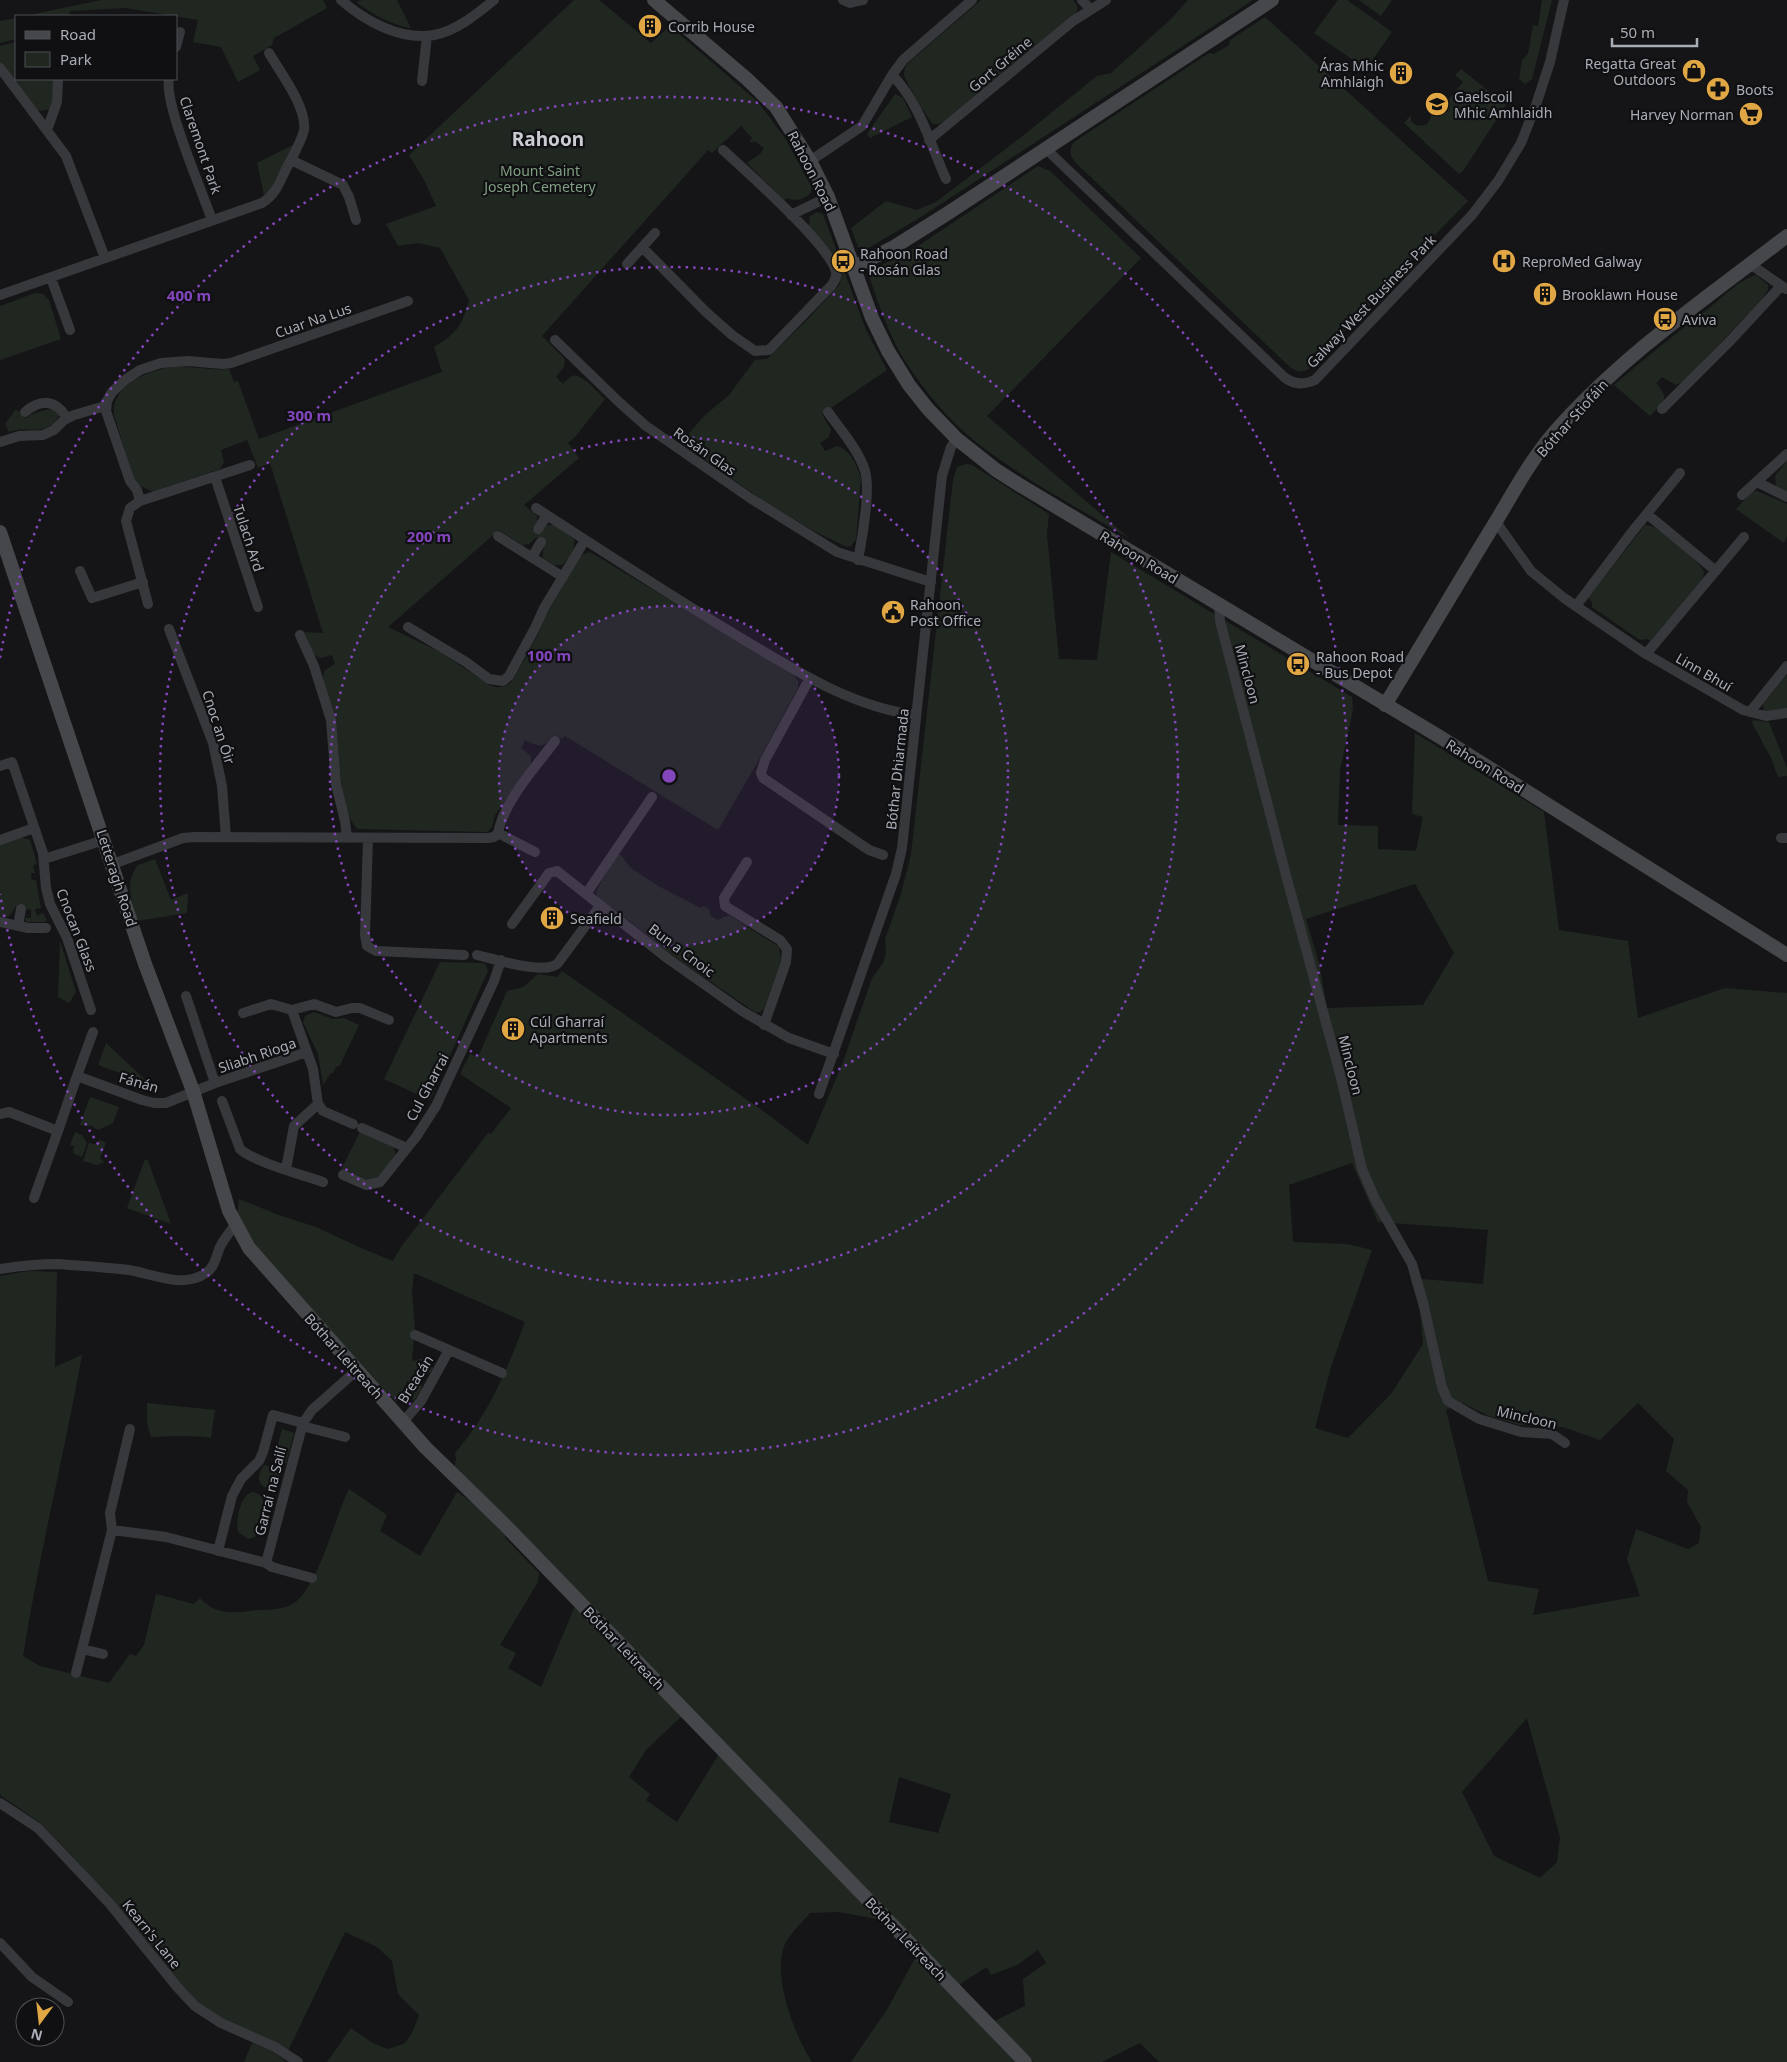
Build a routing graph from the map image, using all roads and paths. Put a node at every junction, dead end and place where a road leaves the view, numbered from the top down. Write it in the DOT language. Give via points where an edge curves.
graph roads {
  1 [pos="341,0"];
  2 [pos="494,0"];
  3 [pos="843,0"];
  4 [pos="863,0"];
  5 [pos="972,0"];
  6 [pos="1082,0"];
  7 [pos="1106,0"];
  8 [pos="1272,0"];
  9 [pos="1564,0"];
  10 [pos="661,2"];
  11 [pos="1090,10"];
  12 [pos="180,32"];
  13 [pos="427,36"];
  14 [pos="178,40"];
  15 [pos="269,53"];
  16 [pos="0,68"];
  17 [pos="892,75"];
  18 [pos="58,80"];
  19 [pos="169,80"];
  20 [pos="422,81"];
  21 [pos="47,130"];
  22 [pos="929,140"];
  23 [pos="1045,148"];
  24 [pos="723,150"];
  25 [pos="291,160"];
  26 [pos="810,161"];
  27 [pos="946,179"];
  28 [pos="828,197"];
  29 [pos="791,215"];
  30 [pos="212,220"];
  31 [pos="356,220"];
  32 [pos="654,232"];
  33 [pos="1787,236"];
  34 [pos="642,247"];
  35 [pos="105,258"];
  36 [pos="627,264"];
  37 [pos="1750,264"];
  38 [pos="854,267"];
  39 [pos="50,278"];
  40 [pos="1784,288"];
  41 [pos="0,295"];
  42 [pos="408,301"];
  43 [pos="70,330"];
  44 [pos="555,340"];
  45 [pos="105,406"];
  46 [pos="1662,409"];
  47 [pos="25,412"];
  48 [pos="828,412"];
  49 [pos="67,418"];
  50 [pos="957,439"];
  51 [pos="0,442"];
  52 [pos="1787,454"];
  53 [pos="250,465"];
  54 [pos="1680,473"];
  55 [pos="215,477"];
  56 [pos="1757,482"];
  57 [pos="1742,495"];
  58 [pos="1787,497"];
  59 [pos="140,501"];
  60 [pos="536,508"];
  61 [pos="1647,514"];
  62 [pos="547,515"];
  63 [pos="1496,522"];
  64 [pos="538,529"];
  65 [pos="0,532"];
  66 [pos="498,536"];
  67 [pos="1744,537"];
  68 [pos="585,540"];
  69 [pos="541,542"];
  70 [pos="532,557"];
  71 [pos="858,560"];
  72 [pos="80,571"];
  73 [pos="1716,571"];
  74 [pos="563,577"];
  75 [pos="143,582"];
  76 [pos="930,582"];
  77 [pos="148,604"];
  78 [pos="1219,605"];
  79 [pos="1576,606"];
  80 [pos="258,607"];
  81 [pos="408,627"];
  82 [pos="169,629"];
  83 [pos="300,635"];
  84 [pos="1646,654"];
  85 [pos="1787,666"];
  86 [pos="810,678"];
  87 [pos="1385,705"];
  88 [pos="1750,712"];
  89 [pos="1787,713"];
  90 [pos="916,715"];
  91 [pos="555,741"];
  92 [pos="0,766"];
  93 [pos="652,797"];
  94 [pos="34,828"];
  95 [pos="498,833"];
  96 [pos="226,837"];
  97 [pos="346,838"];
  98 [pos="368,838"];
  99 [pos="0,840"];
  100 [pos="104,840"];
  101 [pos="535,852"];
  102 [pos="883,855"];
  103 [pos="44,859"];
  104 [pos="747,862"];
  105 [pos="112,864"];
  106 [pos="586,894"];
  107 [pos="600,906"];
  108 [pos="21,909"];
  109 [pos="0,922"];
  110 [pos="512,924"];
  111 [pos="18,926"];
  112 [pos="46,928"];
  113 [pos="464,955"];
  114 [pos="477,955"];
  115 [pos="1787,955"];
  116 [pos="501,960"];
  117 [pos="186,996"];
  118 [pos="91,1010"];
  119 [pos="292,1010"];
  120 [pos="243,1013"];
  121 [pos="389,1020"];
  122 [pos="764,1025"];
  123 [pos="92,1032"];
  124 [pos="307,1052"];
  125 [pos="834,1054"];
  126 [pos="77,1076"];
  127 [pos="215,1083"];
  128 [pos="193,1092"];
  129 [pos="819,1094"];
  130 [pos="222,1101"];
  131 [pos="318,1104"];
  132 [pos="0,1114"];
  133 [pos="58,1131"];
  134 [pos="407,1148"];
  135 [pos="286,1169"];
  136 [pos="343,1175"];
  137 [pos="323,1182"];
  138 [pos="34,1198"];
  139 [pos="235,1225"];
  140 [pos="0,1269"];
  141 [pos="415,1335"];
  142 [pos="449,1350"];
  143 [pos="357,1370"];
  144 [pos="502,1373"];
  145 [pos="403,1422"];
  146 [pos="302,1424"];
  147 [pos="130,1429"];
  148 [pos="344,1437"];
  149 [pos="1565,1443"];
  150 [pos="112,1530"];
  151 [pos="218,1551"];
  152 [pos="266,1563"];
  153 [pos="312,1578"];
  154 [pos="82,1648"];
  155 [pos="103,1654"];
  156 [pos="76,1673"];
  157 [pos="0,1803"];
  158 [pos="0,1943"];
  159 [pos="68,2002"];
  160 [pos="298,2062"];
  161 [pos="1025,2062"];
  1 -- 13 [label="street" via="384,28"];
  2 -- 13 [label="street" via="456,27"];
  3 -- 4 [label="street" via="855,3"];
  5 -- 17 [label="street" via="908,54"];
  6 -- 11 [label="street"];
  7 -- 11 [label="street, Gort Gréine"];
  8 -- 23 [label="street"];
  9 -- 23 [label="street, Galway West Business Park" via="1538,98 1520,143 1498,181 1436,254 1315,380 1308,383 1290,382 1284,377"];
  10 -- 26 [label="street, Rahoon Road" via="766,96 791,128"];
  11 -- 22 [label="street, Gort Gréine"];
  12 -- 14 [label="street"];
  13 -- 20 [label="street"];
  15 -- 25 [label="street" via="303,118 302,135"];
  16 -- 21 [label="street"];
  17 -- 22 [label="street" via="906,92"];
  17 -- 26 [label="street" via="862,126"];
  18 -- 21 [label="street" via="56,102"];
  19 -- 30 [label="street, Claremont Park" via="174,112"];
  21 -- 35 [label="street" via="67,158"];
  22 -- 27 [label="street"];
  23 -- 38 [label="street" via="903,242"];
  24 -- 29 [label="street"];
  25 -- 30 [label="street" via="267,200"];
  25 -- 31 [label="street" via="343,185"];
  26 -- 28 [label="street, Rahoon Road"];
  28 -- 29 [label="street"];
  28 -- 38 [label="street, Rahoon Road"];
  29 -- 34 [label="street" via="830,261 836,278 798,321 765,351 750,349 732,335"];
  30 -- 35 [label="street"];
  32 -- 34 [label="street"];
  33 -- 37 [label="street, Bóthar Stiofáin"];
  34 -- 36 [label="street"];
  35 -- 39 [label="street"];
  37 -- 40 [label="street"];
  37 -- 63 [label="street, Bóthar Stiofáin" via="1610,376 1584,402 1541,450"];
  38 -- 50 [label="street, Rahoon Road" via="872,318 894,362 928,410"];
  39 -- 41 [label="street"];
  39 -- 43 [label="street"];
  40 -- 46 [label="street"];
  42 -- 45 [label="street, Cuar Na Lus" via="228,364 178,361 147,367 119,386"];
  44 -- 71 [label="street, Rosán Glas" via="620,403 660,435 771,512 829,547"];
  45 -- 49 [label="street"];
  45 -- 59 [label="street"];
  47 -- 49 [label="street" via="35,405 52,404 60,407"];
  48 -- 71 [label="street" via="865,471 866,498"];
  49 -- 51 [label="street" via="43,435 19,436"];
  50 -- 76 [label="street, Bóthar Dhiarmada" via="951,446 942,476"];
  50 -- 78 [label="street, Rahoon Road" via="996,470"];
  52 -- 56 [label="street"];
  53 -- 55 [label="street"];
  54 -- 61 [label="street"];
  55 -- 59 [label="street"];
  55 -- 80 [label="street, Tulach Ard"];
  56 -- 57 [label="street"];
  56 -- 58 [label="street"];
  59 -- 75 [label="street" via="130,508 126,521"];
  60 -- 62 [label="street"];
  61 -- 73 [label="street"];
  61 -- 79 [label="street"];
  62 -- 64 [label="street"];
  62 -- 68 [label="street"];
  63 -- 79 [label="street, Linn Bhuí" via="1531,572"];
  63 -- 87 [label="street, Bóthar Stiofáin"];
  65 -- 100 [label="street, Letteragh Road"];
  66 -- 70 [label="street"];
  67 -- 73 [label="street"];
  68 -- 74 [label="street"];
  68 -- 86 [label="street"];
  69 -- 70 [label="street"];
  70 -- 74 [label="street"];
  71 -- 76 [label="street, Rosán Glas"];
  72 -- 75 [label="street" via="92,598"];
  73 -- 84 [label="street"];
  74 -- 81 [label="street" via="509,676 503,681 489,679"];
  75 -- 77 [label="street"];
  76 -- 90 [label="street, Bóthar Dhiarmada"];
  78 -- 87 [label="street, Rahoon Road"];
  78 -- 149 [label="street, Mincloon" via="1220,620 1362,1169 1375,1200 1412,1264 1442,1387 1448,1401 1479,1419 1522,1432 1552,1434"];
  79 -- 84 [label="street, Linn Bhuí"];
  82 -- 96 [label="street, Cnoc an Óir" via="213,743 222,786"];
  83 -- 97 [label="street" via="314,666 331,720 336,784"];
  84 -- 88 [label="street, Linn Bhuí"];
  85 -- 88 [label="street"];
  86 -- 90 [label="street" via="881,709"];
  86 -- 102 [label="street" via="765,760 761,773 763,778 869,850"];
  87 -- 115 [label="street, Rahoon Road"];
  88 -- 89 [label="street, Linn Bhuí" via="1766,716"];
  90 -- 125 [label="street, Bóthar Dhiarmada" via="902,848 896,874"];
  91 -- 95 [label="street" via="508,806"];
  92 -- 94 [label="street, Cnocan Glass" via="12,762"];
  93 -- 106 [label="street"];
  94 -- 99 [label="street"];
  94 -- 103 [label="street, Cnocan Glass"];
  95 -- 98 [label="street" via="494,838"];
  95 -- 101 [label="street"];
  96 -- 97 [label="street"];
  96 -- 105 [label="street" via="183,838"];
  97 -- 98 [label="street"];
  98 -- 113 [label="street" via="367,946 376,951"];
  100 -- 103 [label="street"];
  100 -- 105 [label="street, Letteragh Road"];
  103 -- 118 [label="street, Cnocan Glass" via="50,904 66,938"];
  104 -- 122 [label="street" via="724,898 725,906 783,942 787,952"];
  105 -- 128 [label="street, Letteragh Road"];
  106 -- 107 [label="street, Bun a Cnoic"];
  106 -- 110 [label="street, Bun a Cnoic" via="555,870"];
  107 -- 116 [label="street" via="555,966 538,968"];
  107 -- 122 [label="street, Bun a Cnoic" via="681,968"];
  108 -- 111 [label="street"];
  109 -- 111 [label="street, Cnocan Glass"];
  111 -- 112 [label="street, Cnocan Glass"];
  114 -- 116 [label="street"];
  116 -- 134 [label="street, Cul Gharrai" via="442,1095"];
  117 -- 127 [label="street, Sliabh Rioga"];
  119 -- 120 [label="street" via="271,1004"];
  119 -- 121 [label="street" via="314,1004 336,1012 360,1008"];
  119 -- 124 [label="street, Sliabh Rioga"];
  122 -- 125 [label="street, Bun a Cnoic"];
  123 -- 126 [label="street"];
  124 -- 127 [label="street, Sliabh Rioga"];
  124 -- 131 [label="street, Sliabh Rioga"];
  125 -- 129 [label="street, Bóthar Dhiarmada"];
  126 -- 128 [label="street, Fánán" via="154,1103 166,1103"];
  126 -- 133 [label="street"];
  127 -- 128 [label="street, Sliabh Rioga"];
  128 -- 139 [label="street, Letteragh Road"];
  130 -- 135 [label="street" via="240,1149 251,1157"];
  131 -- 134 [label="street" via="322,1111"];
  131 -- 135 [label="street" via="294,1126"];
  132 -- 133 [label="street" via="9,1112"];
  133 -- 138 [label="street"];
  134 -- 136 [label="street, Cul Gharrai" via="377,1184 366,1184"];
  135 -- 137 [label="street"];
  139 -- 140 [label="street" via="212,1267 198,1278 173,1280 131,1271 57,1264"];
  139 -- 143 [label="street, Bóthar Leitreach" via="260,1263"];
  141 -- 142 [label="street, Breacán"];
  142 -- 144 [label="street, Breacán"];
  142 -- 145 [label="street, Breacán" via="424,1395"];
  143 -- 145 [label="street, Bóthar Leitreach"];
  143 -- 146 [label="street, Garraí na Sailí" via="312,1410"];
  145 -- 161 [label="street, Bóthar Leitreach"];
  146 -- 148 [label="street, Garraí na Sailí"];
  146 -- 151 [label="street, Garraí na Sailí" via="273,1415 259,1460 241,1479 232,1496"];
  146 -- 152 [label="street, Garraí na Sailí"];
  147 -- 150 [label="street" via="110,1513"];
  150 -- 151 [label="street" via="166,1538"];
  150 -- 154 [label="street"];
  151 -- 152 [label="street"];
  152 -- 153 [label="street"];
  154 -- 155 [label="street"];
  154 -- 156 [label="street"];
  157 -- 160 [label="street, Kearn's Lane" via="38,1828 110,1904 195,2006 221,2023 276,2047"];
  158 -- 159 [label="street" via="32,1977"];
}
